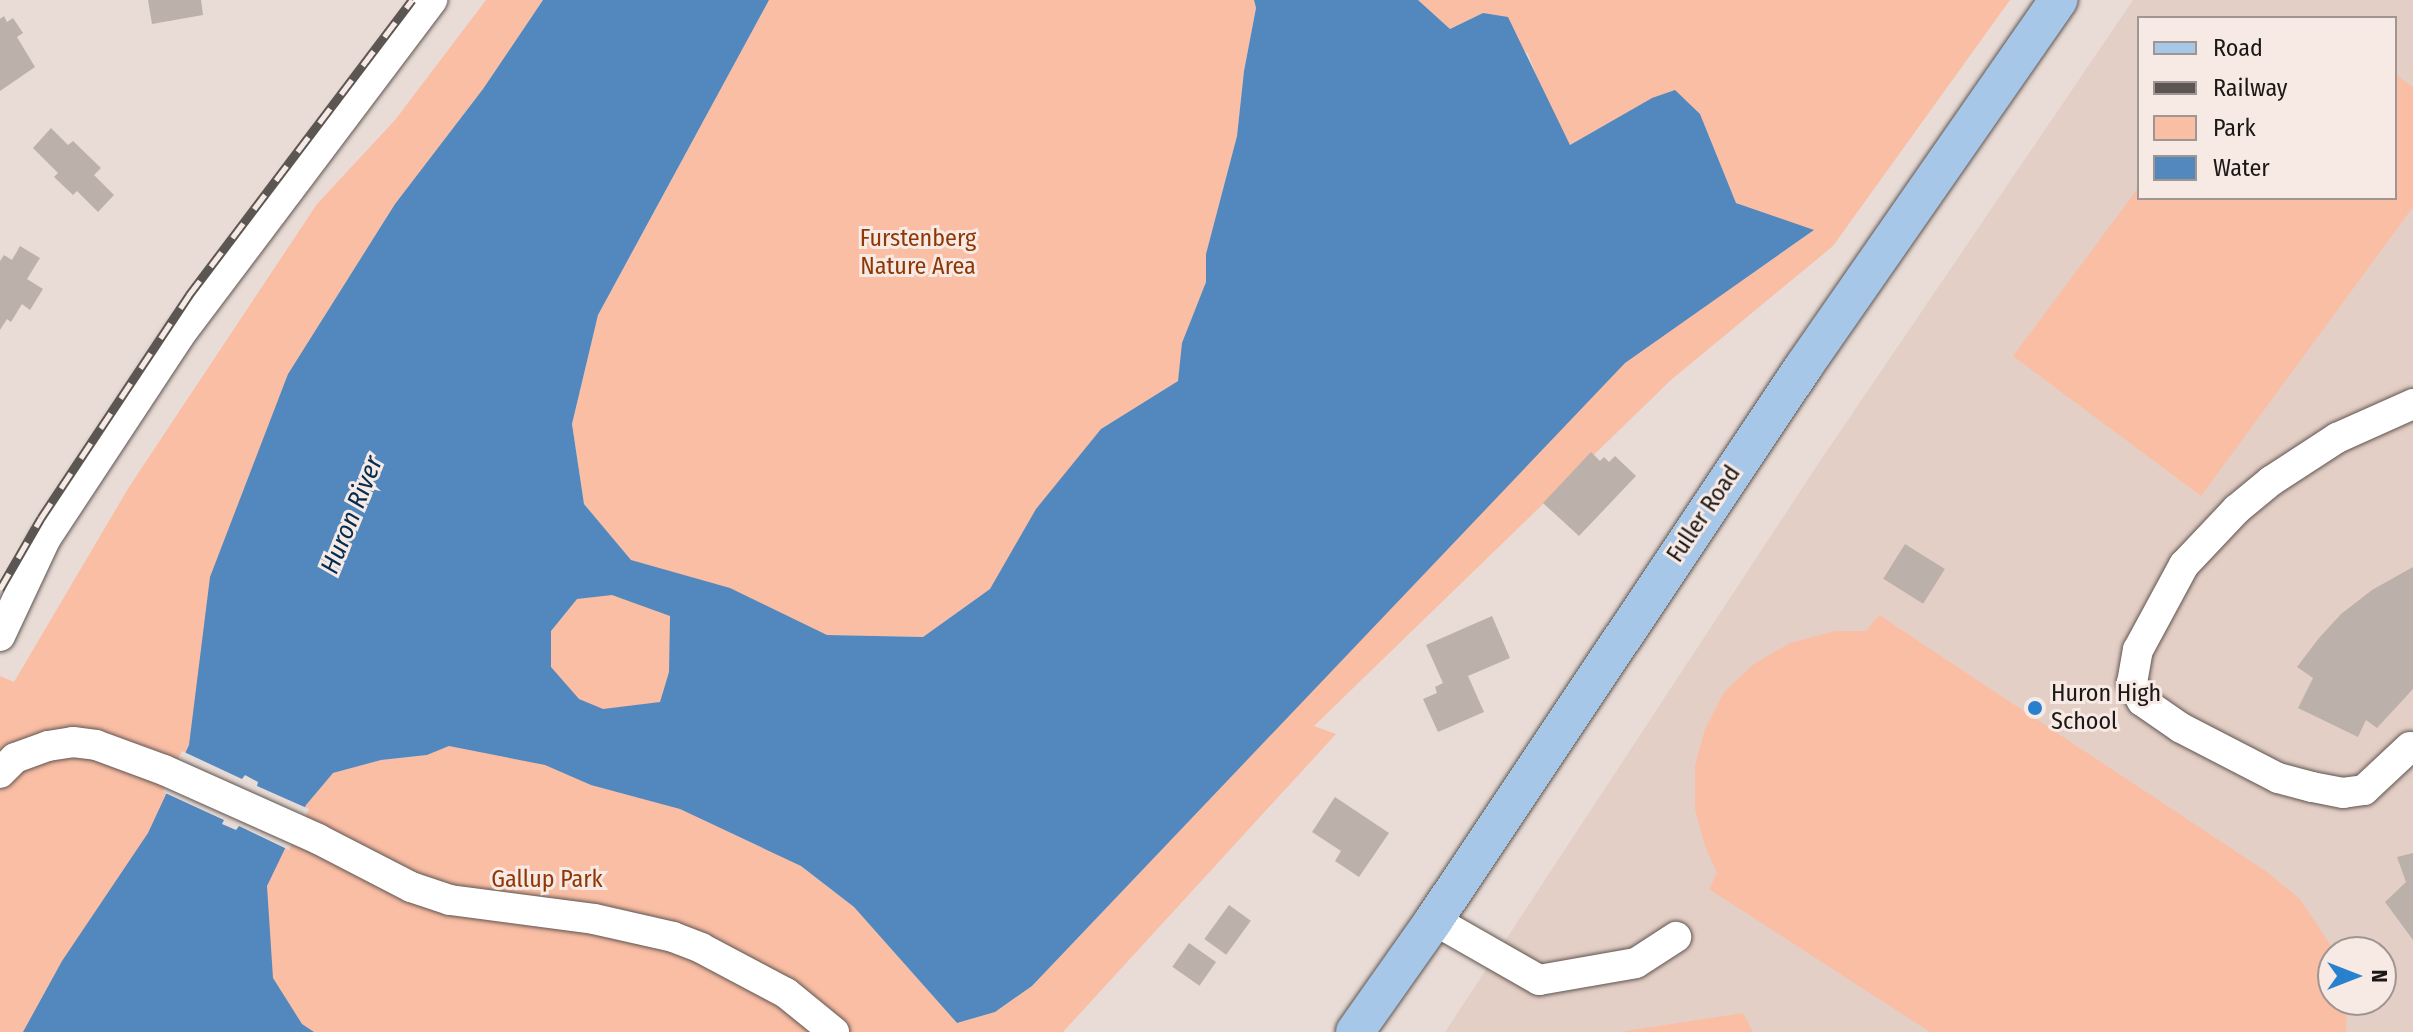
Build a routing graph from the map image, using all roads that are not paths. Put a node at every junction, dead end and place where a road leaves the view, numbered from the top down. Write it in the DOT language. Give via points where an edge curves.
graph roads {
  1 [pos="432,0"];
  2 [pos="2058,0"];
  3 [pos="2413,404"];
  4 [pos="0,636"];
  5 [pos="2410,747"];
  6 [pos="0,773"];
  7 [pos="1434,920"];
  8 [pos="1676,937"];
  9 [pos="834,1032"];
  10 [pos="1355,1032"];
  1 -- 4 [label="lane" via="179,336 46,538"];
  2 -- 7 [label="main road, Fuller Road" via="1786,393"];
  3 -- 5 [label="lane" via="2337,438 2237,509 2193,553 2138,650 2132,683 2142,701 2181,728 2278,778 2343,793 2364,790"];
  6 -- 9 [label="lane" via="15,758 48,746 96,745 164,770 411,887 450,900 594,919 679,939 786,993"];
  7 -- 8 [label="lane" via="1539,980 1636,963"];
  7 -- 10 [label="main road, Fuller Road"];
}
